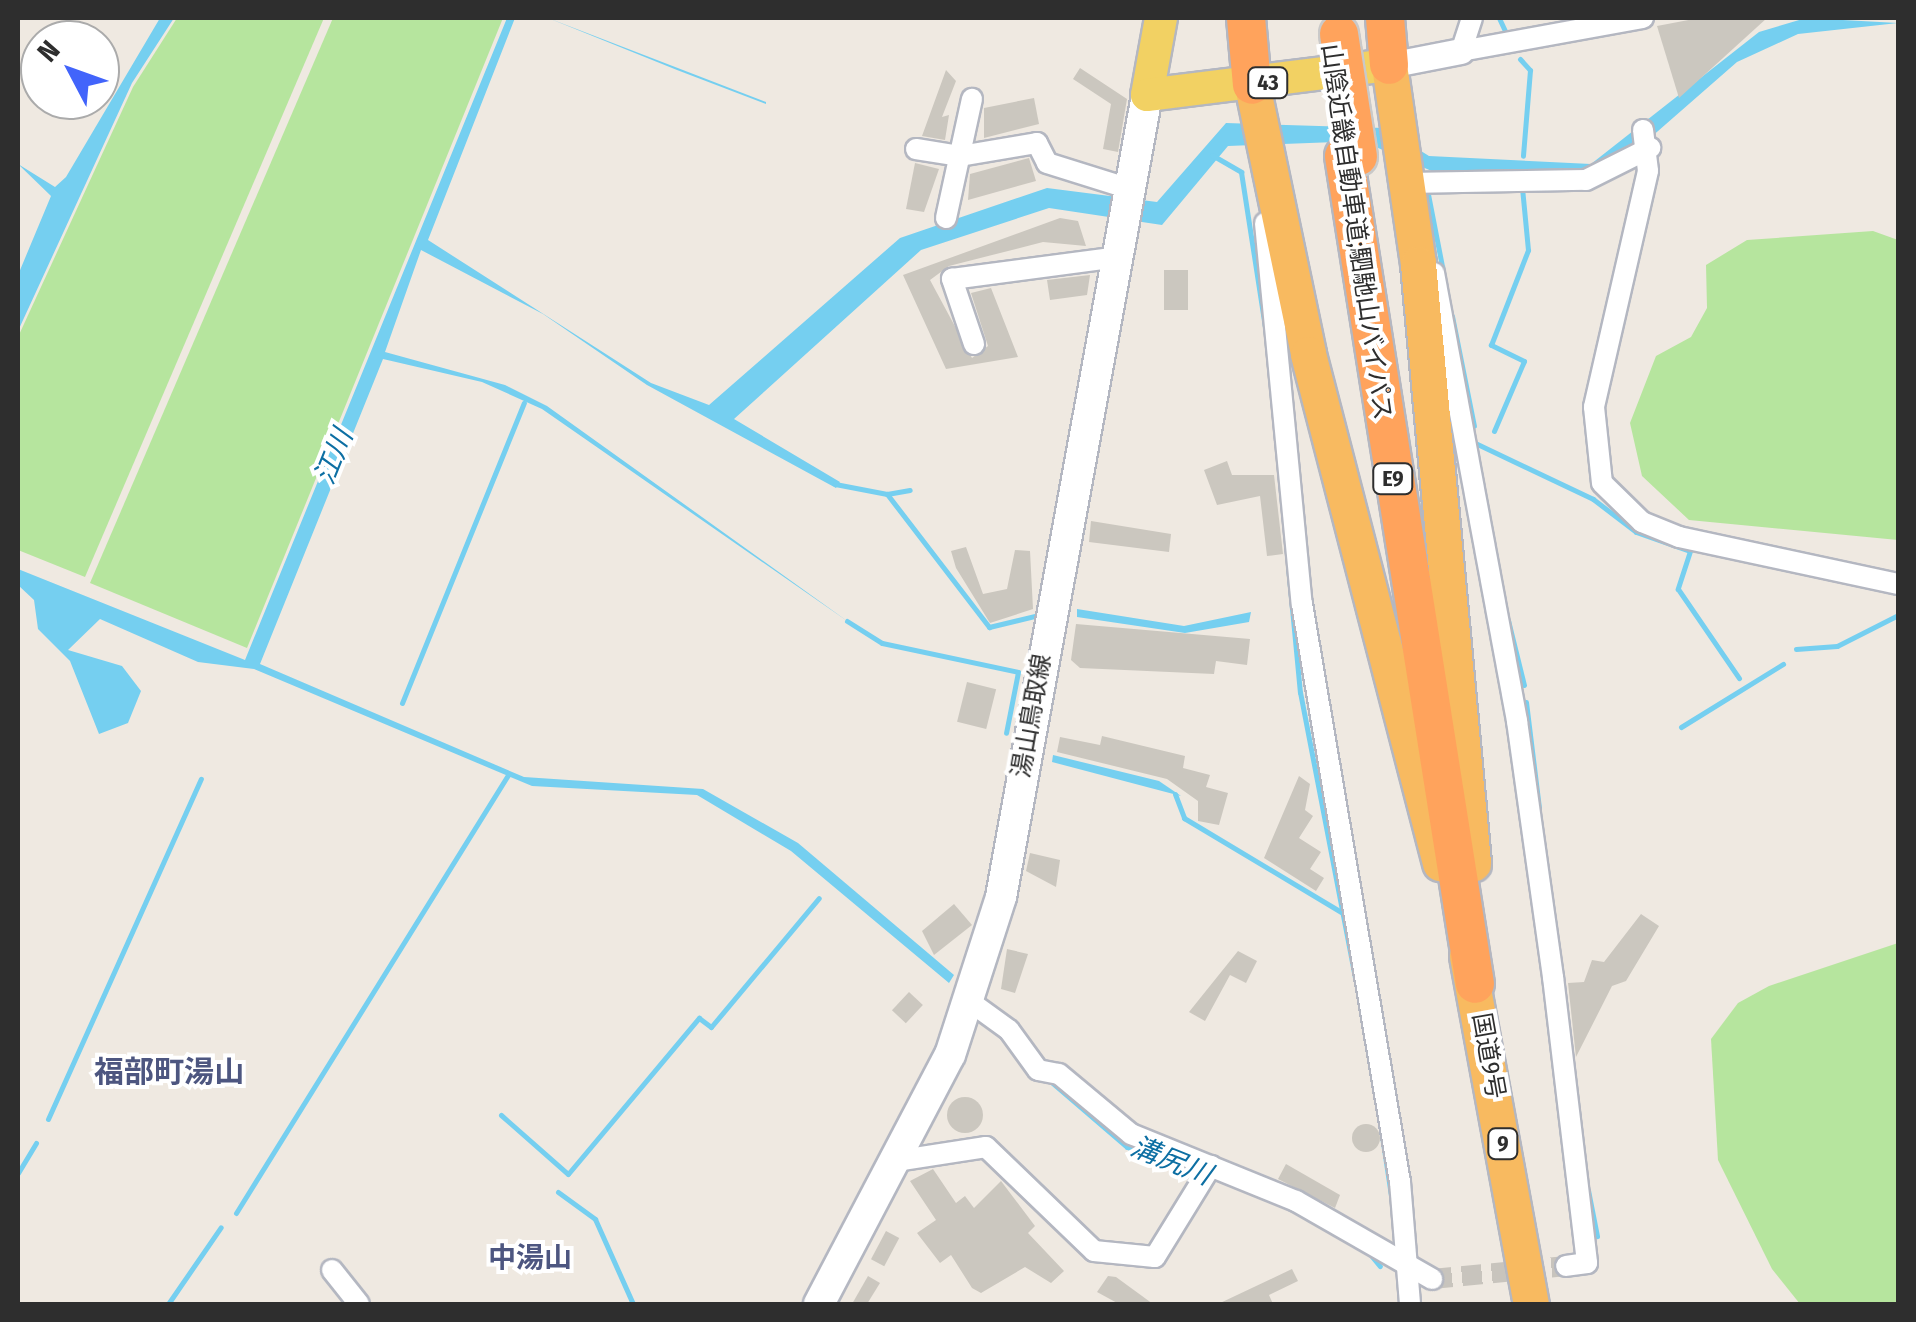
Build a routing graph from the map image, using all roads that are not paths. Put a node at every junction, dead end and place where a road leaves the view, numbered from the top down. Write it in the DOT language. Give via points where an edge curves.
graph roads {
  1 [pos="1160,18"];
  2 [pos="1246,18"];
  3 [pos="1385,18"];
  4 [pos="1472,18"];
  5 [pos="1644,18"];
  6 [pos="1332,26"];
  7 [pos="1461,51"];
  8 [pos="1388,66"];
  9 [pos="1147,95"];
  10 [pos="972,99"];
  11 [pos="1255,102"];
  12 [pos="916,149"];
  13 [pos="960,156"];
  14 [pos="1267,163"];
  15 [pos="1406,173"];
  16 [pos="1130,189"];
  17 [pos="946,218"];
  18 [pos="1118,257"];
  19 [pos="974,344"];
  20 [pos="1898,584"];
  21 [pos="1476,984"];
  22 [pos="969,1002"];
  23 [pos="902,1160"];
  24 [pos="1211,1166"];
  25 [pos="1405,1263"];
  26 [pos="1566,1266"];
  27 [pos="332,1270"];
  28 [pos="1432,1279"];
  29 [pos="359,1304"];
  30 [pos="819,1304"];
  31 [pos="1410,1304"];
  32 [pos="1531,1304"];
  1 -- 9 [label="main road"];
  2 -- 11 [label="highway"];
  3 -- 8 [label="highway"];
  4 -- 7 [label="street"];
  5 -- 7 [label="street"];
  6 -- 21 [label="highway, 山陰近畿自動車道;駟馳山バイパス / E9"];
  7 -- 8 [label="street"];
  8 -- 11 [label="main road, 43"];
  8 -- 15 [label="highway"];
  9 -- 11 [label="main road, 43"];
  9 -- 16 [label="main road, 湯山鳥取線"];
  10 -- 13 [label="street"];
  11 -- 14 [label="highway"];
  12 -- 13 [label="street"];
  13 -- 16 [label="street" via="1037,143 1047,163"];
  13 -- 17 [label="street"];
  14 -- 21 [label="highway"];
  14 -- 25 [label="street" via="1262,200 1302,604 1398,1164"];
  15 -- 20 [label="street" via="1586,180 1646,139 1594,407 1602,483 1642,522 1679,537"];
  15 -- 21 [label="highway" via="1476,885"];
  15 -- 26 [label="street" via="1420,196 1518,721 1587,1263"];
  16 -- 18 [label="main road, 湯山鳥取線"];
  18 -- 19 [label="street" via="952,279"];
  18 -- 22 [label="main road, 湯山鳥取線" via="1001,896"];
  21 -- 32 [label="highway, 国道9号 / 9"];
  22 -- 23 [label="main road, 湯山鳥取線"];
  22 -- 24 [label="street" via="1009,1030 1038,1070 1059,1074 1131,1134"];
  23 -- 24 [label="street" via="986,1146 1094,1251 1155,1257"];
  23 -- 30 [label="main road, 湯山鳥取線"];
  24 -- 25 [label="street"];
  25 -- 28 [label="street"];
  25 -- 31 [label="street"];
  27 -- 29 [label="street"];
}
